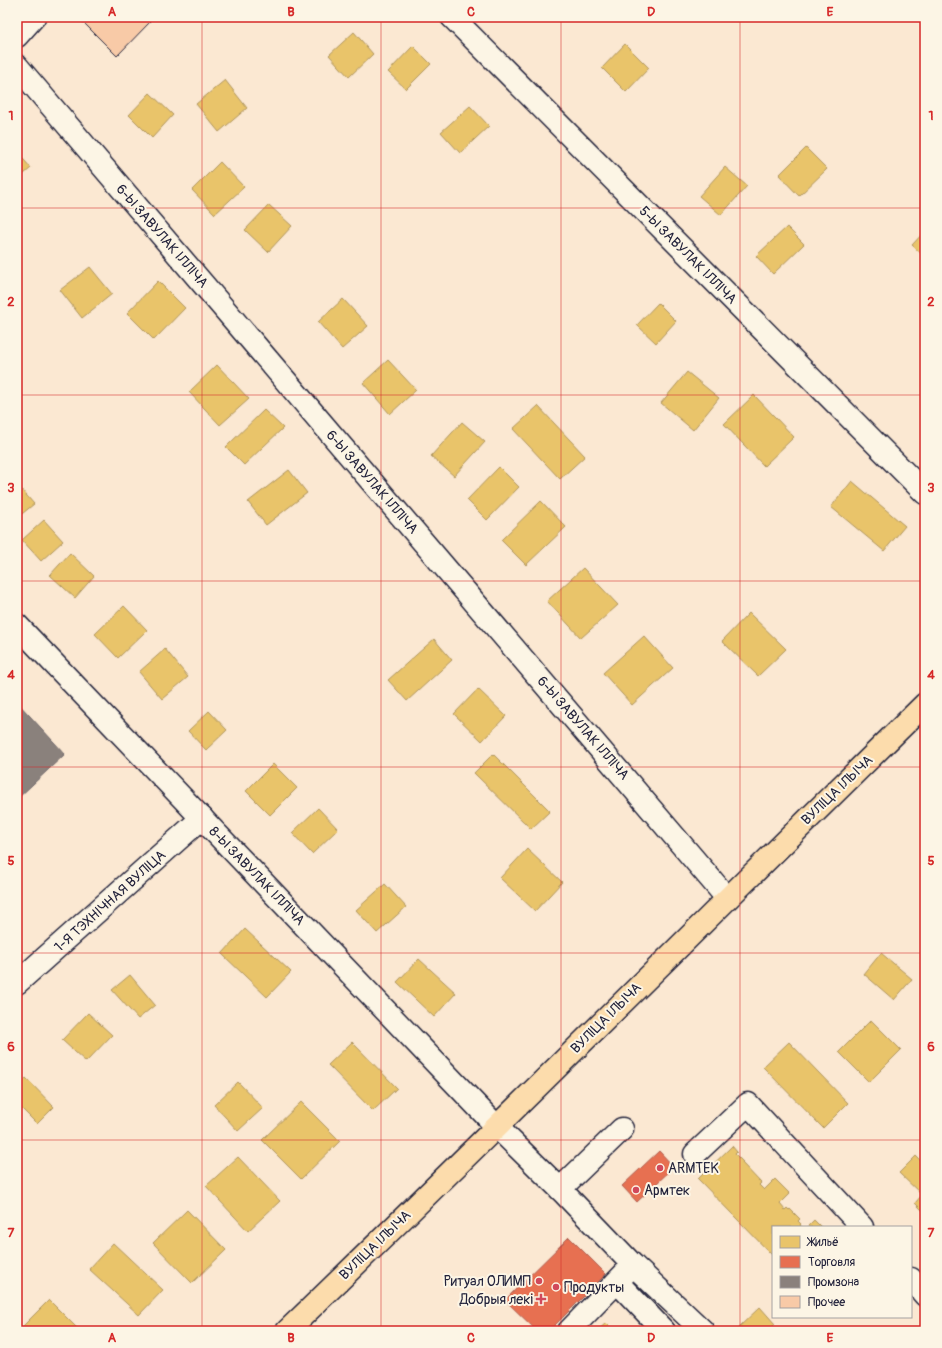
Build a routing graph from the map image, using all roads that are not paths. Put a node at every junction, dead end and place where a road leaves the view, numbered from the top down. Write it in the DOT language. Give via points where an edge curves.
graph roads {
  1 [pos="34,17"];
  2 [pos="452,17"];
  3 [pos="17,36"];
  4 [pos="17,66"];
  5 [pos="925,493"];
  6 [pos="17,625"];
  7 [pos="925,704"];
  8 [pos="202,818"];
  9 [pos="727,898"];
  10 [pos="17,983"];
  11 [pos="497,1127"];
  12 [pos="622,1129"];
  13 [pos="695,1154"];
  14 [pos="560,1189"];
  15 [pos="861,1226"];
  16 [pos="634,1265"];
  17 [pos="912,1281"];
  18 [pos="617,1282"];
  19 [pos="925,1294"];
  20 [pos="287,1331"];
  21 [pos="569,1331"];
  22 [pos="664,1331"];
  23 [pos="703,1331"];
  1 -- 3 [label="street"];
  2 -- 5 [label="street, 5-Ы ЗАВУЛАК ІЛЛІЧА"];
  4 -- 9 [label="street, 6-Ы ЗАВУЛАК ІЛЛІЧА"];
  6 -- 8 [label="street, 8-Ы ЗАВУЛАК ІЛЛІЧА"];
  7 -- 9 [label="main road, ВУЛІЦА ІЛЬІЧА"];
  8 -- 10 [label="street, 1-Я ТЭХНІЧНАЯ ВУЛІЦА"];
  8 -- 11 [label="street, 8-Ы ЗАВУЛАК ІЛЛІЧА"];
  9 -- 11 [label="main road, ВУЛІЦА ІЛЬІЧА"];
  11 -- 14 [label="street, 8-Ы ЗАВУЛАК ІЛЛІЧА"];
  11 -- 20 [label="main road, ВУЛІЦА ІЛЬІЧА"];
  12 -- 14 [label="street"];
  13 -- 15 [label="street" via="748,1104"];
  14 -- 16 [label="street, 8-Ы ЗАВУЛАК ІЛЛІЧА"];
  16 -- 18 [label="street"];
  16 -- 23 [label="street, 8-Ы ЗАВУЛАК ІЛЛІЧА"];
  17 -- 19 [label="street"];
  18 -- 21 [label="street"];
  18 -- 22 [label="street"];
}
